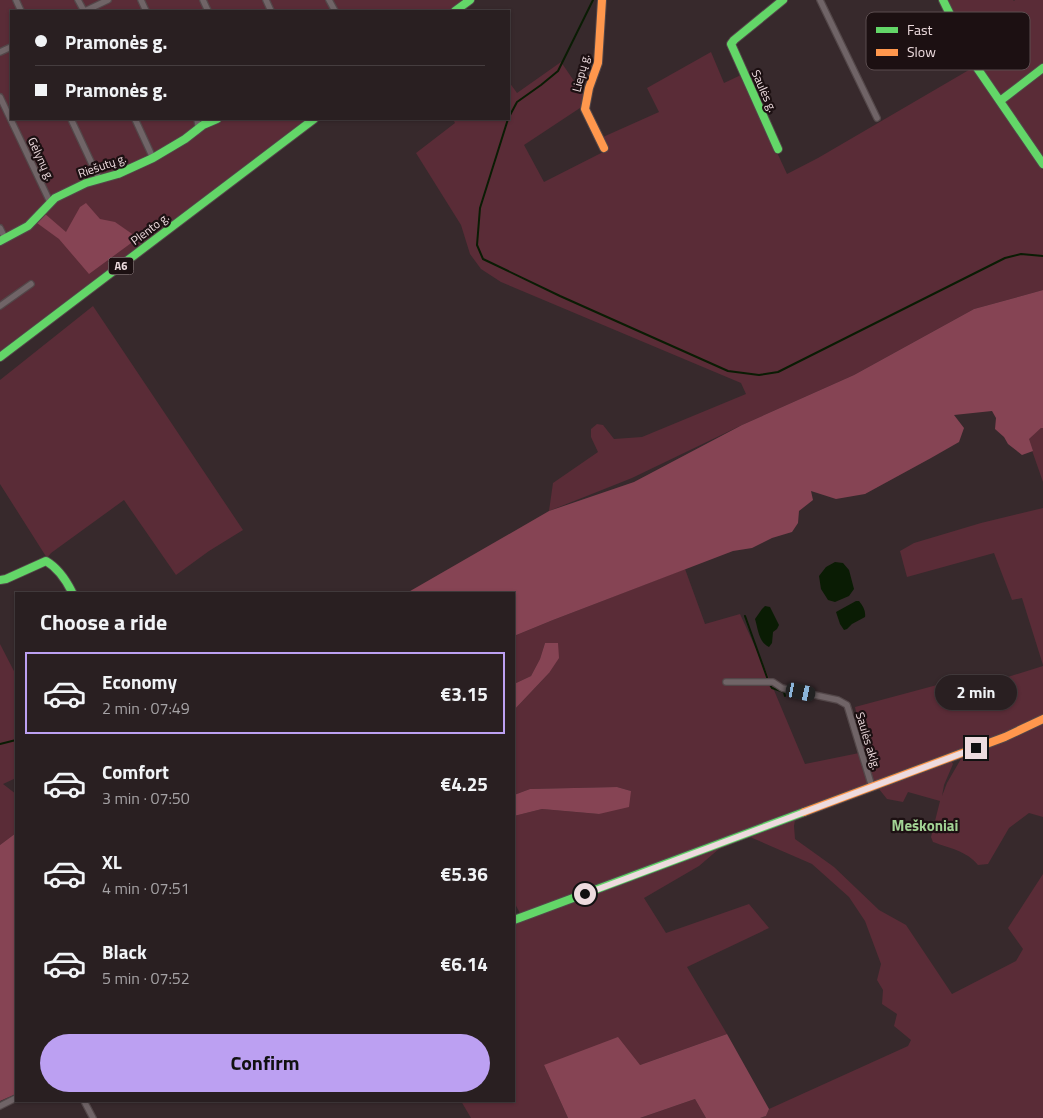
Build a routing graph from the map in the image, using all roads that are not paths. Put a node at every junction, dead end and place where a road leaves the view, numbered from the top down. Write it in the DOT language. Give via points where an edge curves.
graph roads {
  1 [pos="108,0"];
  2 [pos="470,0"];
  3 [pos="602,0"];
  4 [pos="783,0"];
  5 [pos="820,0"];
  6 [pos="943,0"];
  7 [pos="86,10"];
  8 [pos="456,10"];
  9 [pos="948,12"];
  10 [pos="1043,68"];
  11 [pos="978,70"];
  12 [pos="0,97"];
  13 [pos="1000,101"];
  14 [pos="10,118"];
  15 [pos="876,118"];
  16 [pos="11,120"];
  17 [pos="71,120"];
  18 [pos="135,120"];
  19 [pos="197,120"];
  20 [pos="215,120"];
  21 [pos="313,120"];
  22 [pos="197,131"];
  23 [pos="604,148"];
  24 [pos="778,149"];
  25 [pos="153,158"];
  26 [pos="1043,164"];
  27 [pos="99,179"];
  28 [pos="50,202"];
  29 [pos="0,228"];
  30 [pos="2,240"];
  31 [pos="31,284"];
  32 [pos="0,306"];
  33 [pos="0,357"];
  34 [pos="0,580"];
  35 [pos="72,592"];
  36 [pos="726,682"];
  37 [pos="1043,719"];
  38 [pos="872,787"];
  39 [pos="515,920"];
  40 [pos="15,1098"];
  41 [pos="85,1102"];
  42 [pos="0,1106"];
  43 [pos="93,1118"];
  1 -- 7 [label="street"];
  2 -- 8 [label="main road"];
  3 -- 23 [label="main road, Liepų g." via="598,63 585,110"];
  4 -- 24 [label="main road, Saulės g." via="731,45"];
  5 -- 15 [label="street"];
  6 -- 9 [label="main road"];
  10 -- 13 [label="main road"];
  11 -- 13 [label="main road"];
  12 -- 14 [label="street, Gėlynų g."];
  13 -- 26 [label="main road"];
  16 -- 28 [label="street, Gėlynų g."];
  17 -- 27 [label="street"];
  18 -- 25 [label="street"];
  19 -- 22 [label="street"];
  20 -- 22 [label="main road, Riešutų g."];
  21 -- 33 [label="main road, Plento g. / A6"];
  22 -- 25 [label="main road, Riešutų g."];
  25 -- 27 [label="main road, Riešutų g."];
  27 -- 28 [label="main road, Riešutų g."];
  28 -- 30 [label="main road, Riešutų g." via="28,226"];
  29 -- 30 [label="street"];
  31 -- 32 [label="street"];
  34 -- 35 [label="main road" via="46,561 53,564"];
  36 -- 38 [label="street, Saulės aklg." via="773,682 782,688 838,700 847,705"];
  37 -- 38 [label="main road"];
  38 -- 39 [label="main road"];
  40 -- 42 [label="street"];
  41 -- 43 [label="street"];
}
